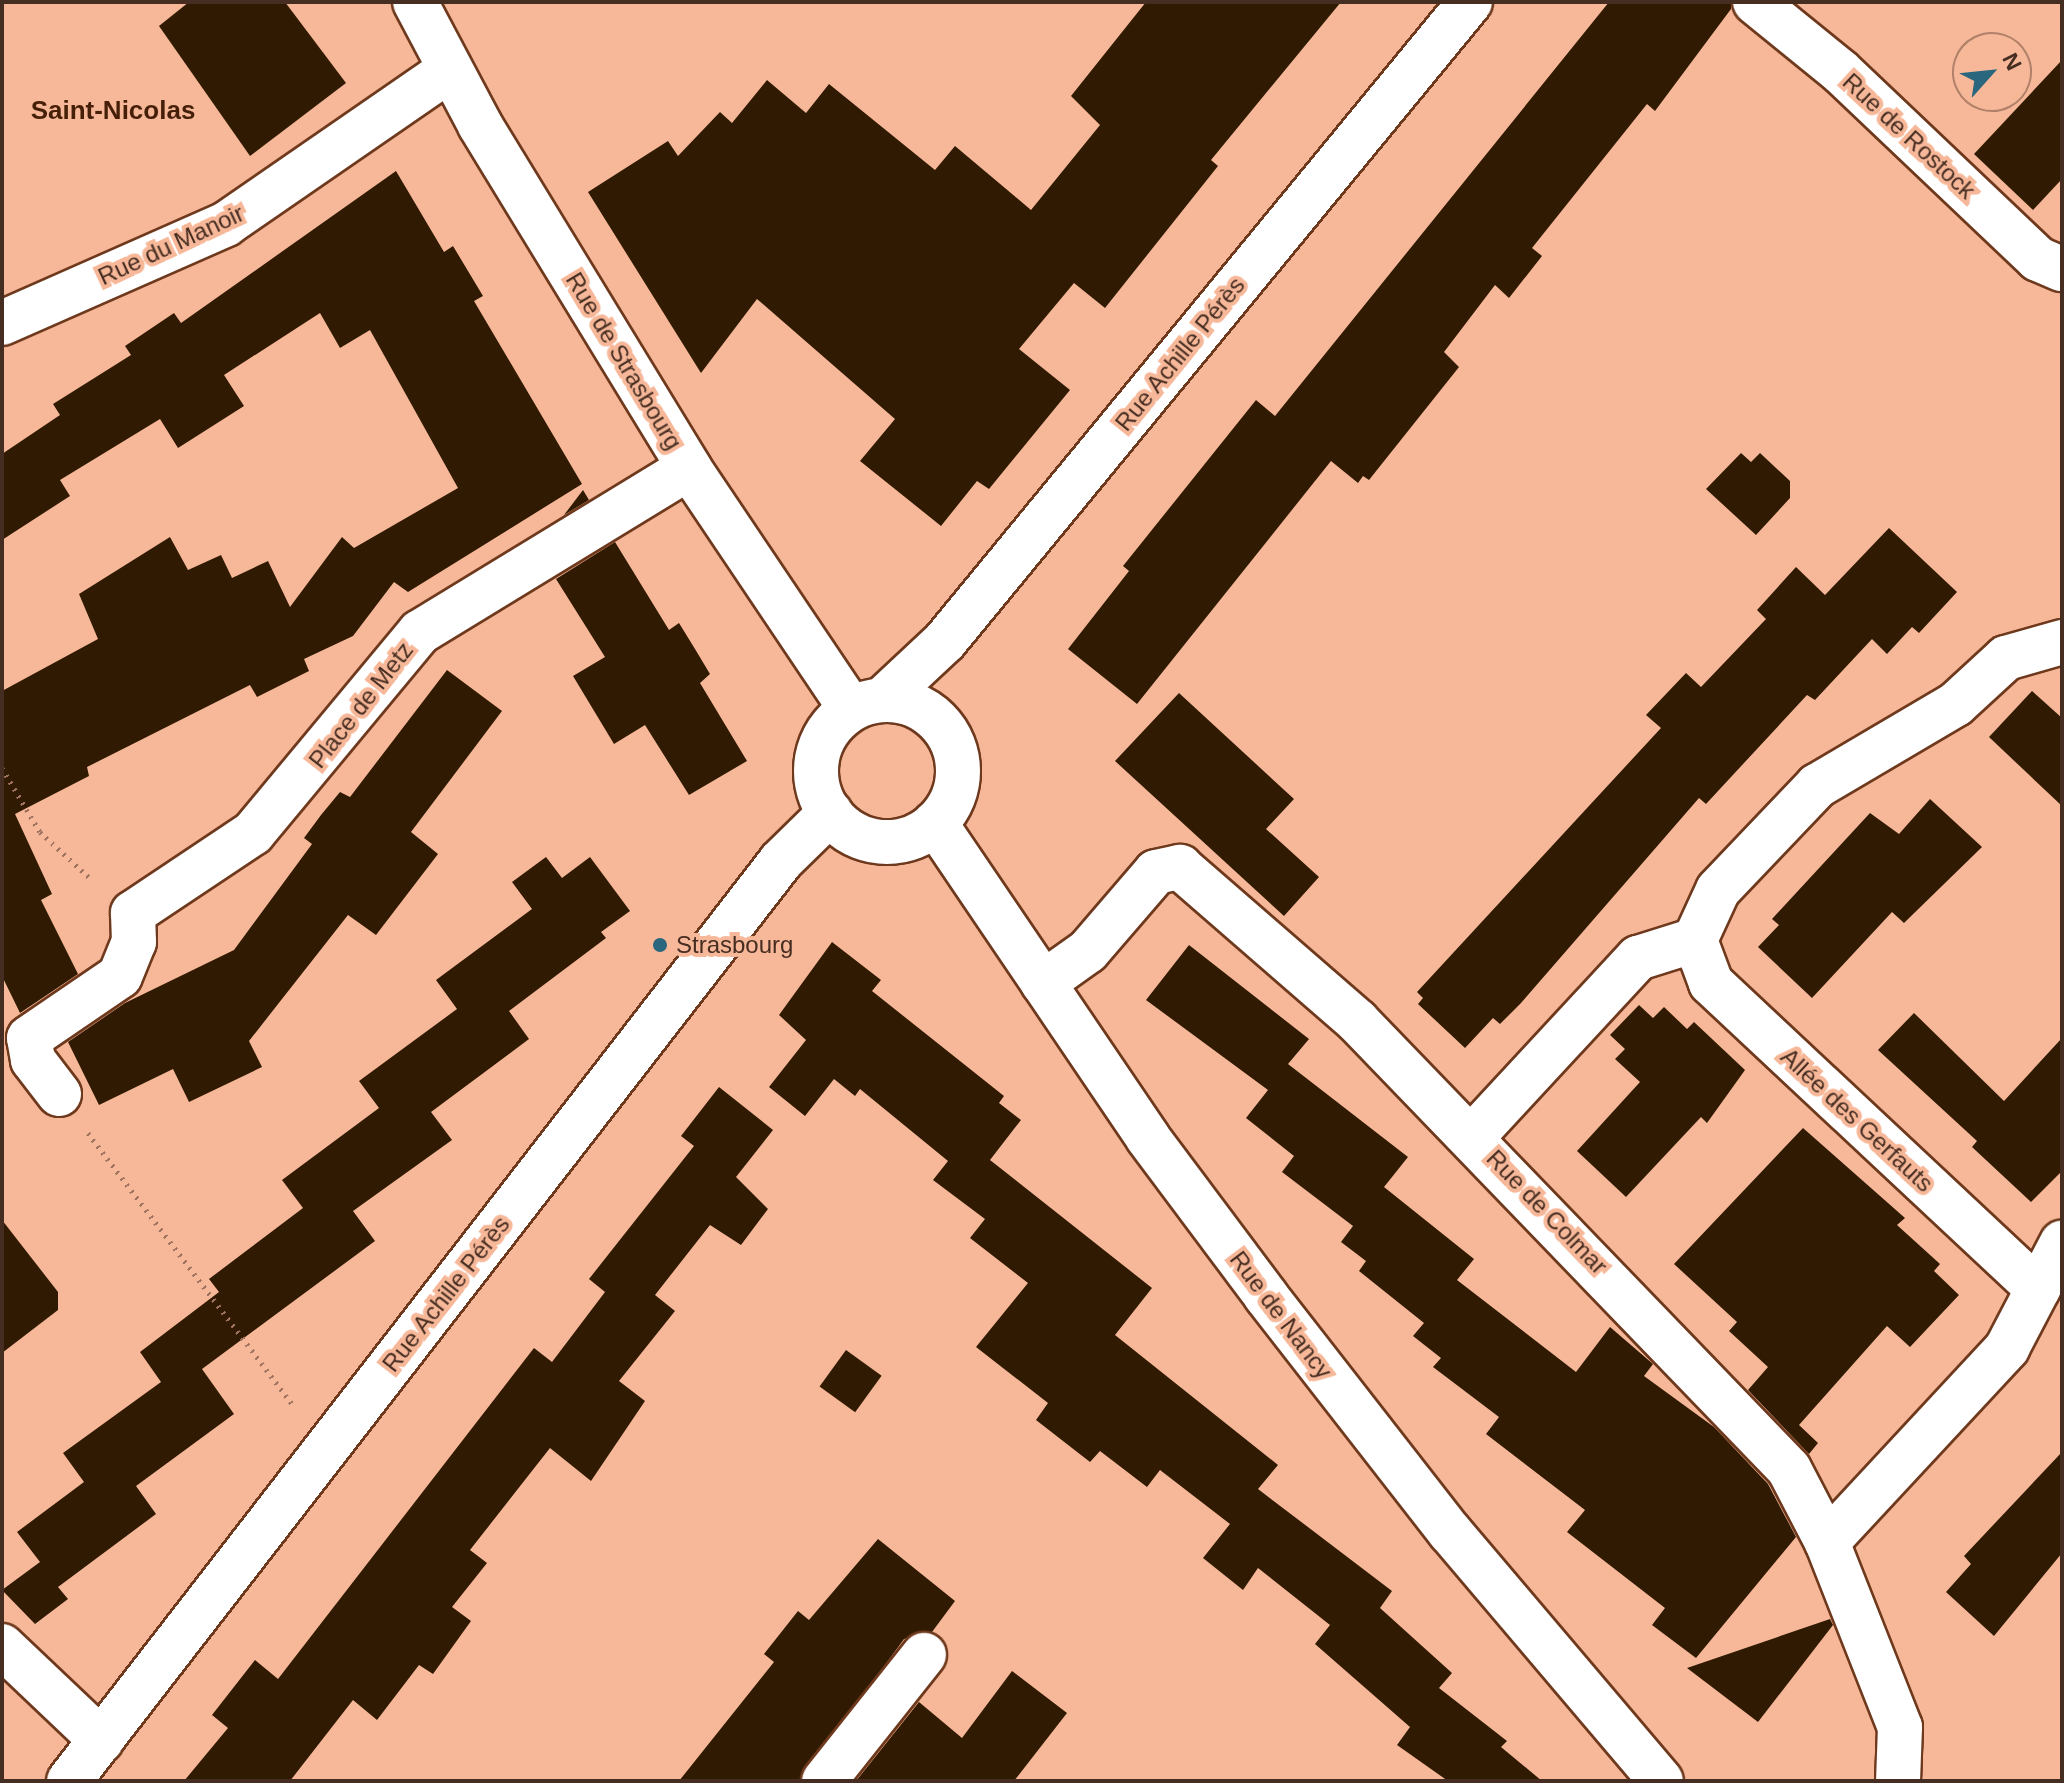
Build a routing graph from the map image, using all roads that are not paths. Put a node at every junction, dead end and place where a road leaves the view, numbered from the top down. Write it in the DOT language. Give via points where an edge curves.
graph roads {
  1 [pos="415,2"];
  2 [pos="1470,2"];
  3 [pos="1755,2"];
  4 [pos="449,70"];
  5 [pos="2062,269"];
  6 [pos="2,323"];
  7 [pos="689,468"];
  8 [pos="2062,642"];
  9 [pos="866,704"];
  10 [pos="830,813"];
  11 [pos="935,823"];
  12 [pos="1695,940"];
  13 [pos="1043,983"];
  14 [pos="59,1094"];
  15 [pos="1473,1136"];
  16 [pos="2062,1243"];
  17 [pos="2038,1289"];
  18 [pos="1827,1542"];
  19 [pos="2,1646"];
  20 [pos="924,1655"];
  21 [pos="101,1740"];
  22 [pos="69,1781"];
  23 [pos="824,1781"];
  24 [pos="1661,1781"];
  25 [pos="1898,1781"];
  1 -- 4 [label="street, Rue de Strasbourg"];
  2 -- 9 [label="street, Rue Achille Pérès" via="945,641"];
  3 -- 5 [label="street, Rue de Rostock" via="1840,71 2038,259"];
  4 -- 6 [label="street, Rue du Manoir" via="226,224"];
  4 -- 7 [label="street, Rue de Strasbourg"];
  7 -- 9 [label="street, Rue de Strasbourg"];
  7 -- 14 [label="street, Place de Metz" via="420,632 253,833 133,913 134,942 120,976 29,1038 33,1060"];
  8 -- 12 [label="street" via="2006,658 1956,704 1817,786 1718,890"];
  9 -- 10 [label="street" via="818,753 818,788"];
  9 -- 11 [label="street" via="923,709 951,740 957,780"];
  10 -- 11 [label="street" via="852,833 880,841 916,836"];
  10 -- 21 [label="street, Rue Achille Pérès" via="781,861"];
  11 -- 13 [label="street, Rue de Nancy"];
  12 -- 15 [label="street" via="1638,958"];
  12 -- 17 [label="street, Allée des Gerfauts" via="1711,983"];
  13 -- 15 [label="street, Rue de Colmar" via="1096,943 1156,872 1187,870"];
  13 -- 24 [label="street, Rue de Nancy" via="1148,1138 1351,1408"];
  15 -- 18 [label="street, Rue de Colmar" via="1773,1447"];
  16 -- 17 [label="street"];
  17 -- 18 [label="street" via="2007,1348"];
  18 -- 25 [label="street, Rue de Colmar" via="1900,1727"];
  19 -- 21 [label="street"];
  20 -- 23 [label="street"];
  21 -- 22 [label="street, Rue Achille Pérès"];
}
